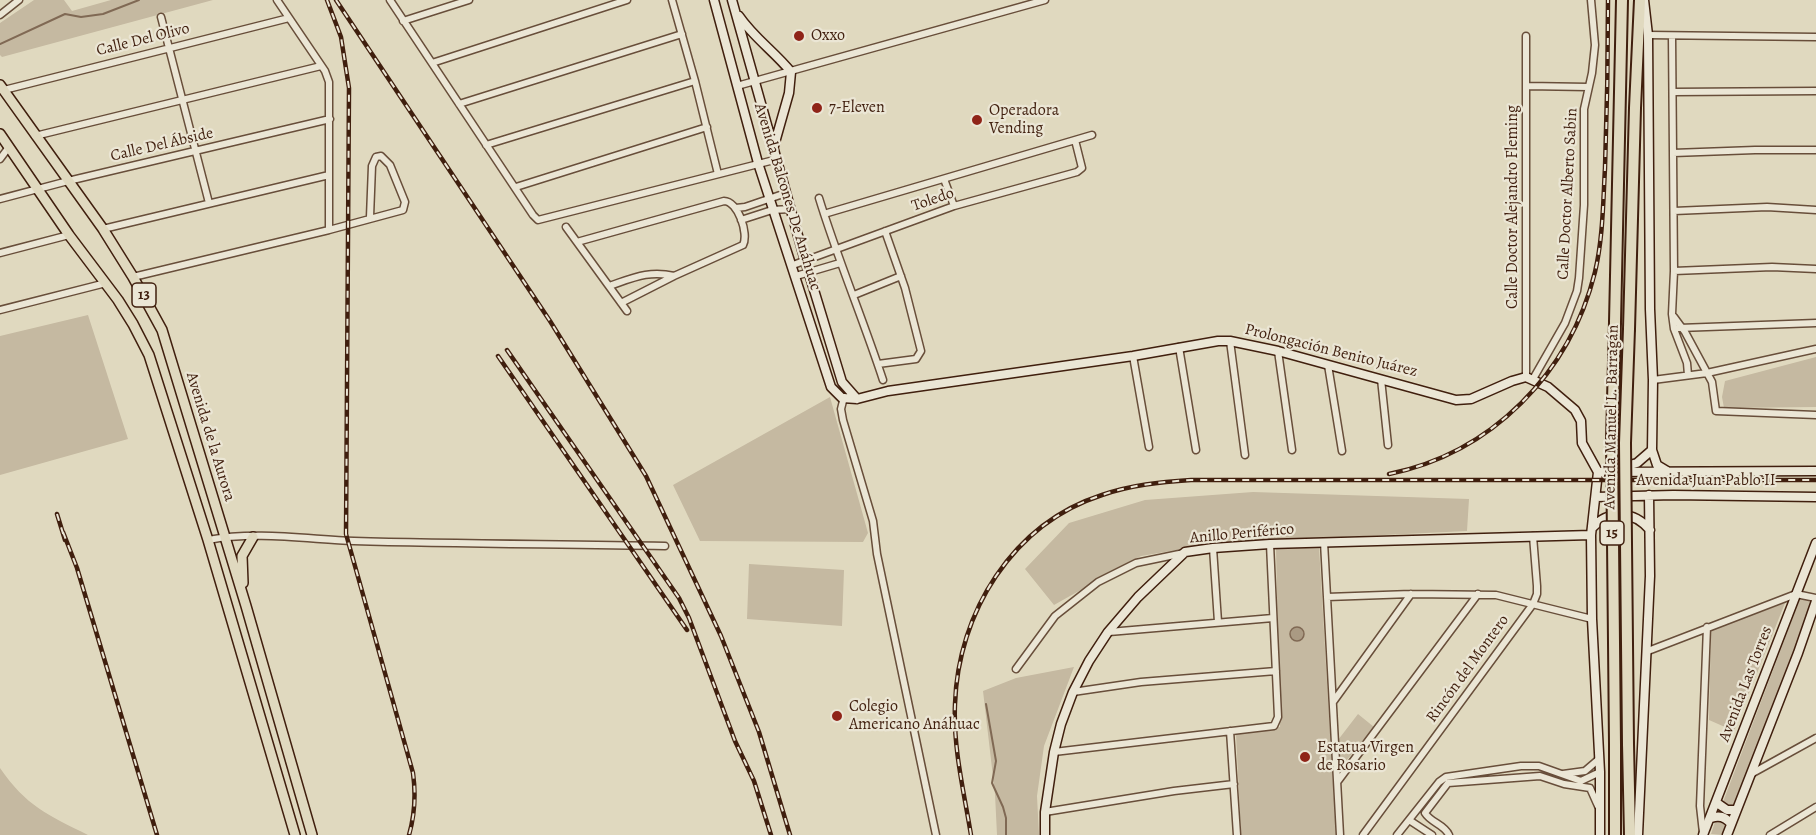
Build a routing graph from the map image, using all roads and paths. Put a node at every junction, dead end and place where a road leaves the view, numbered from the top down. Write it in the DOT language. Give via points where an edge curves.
graph roads {
  1 [pos="19,0"];
  2 [pos="277,0"];
  3 [pos="390,0"];
  4 [pos="469,0"];
  5 [pos="627,0"];
  6 [pos="672,0"];
  7 [pos="714,0"];
  8 [pos="732,0"];
  9 [pos="1045,0"];
  10 [pos="1592,0"];
  11 [pos="1622,0"];
  12 [pos="1642,0"];
  13 [pos="613,2"];
  14 [pos="9,3"];
  15 [pos="735,11"];
  16 [pos="0,15"];
  17 [pos="161,17"];
  18 [pos="289,18"];
  19 [pos="403,21"];
  20 [pos="682,34"];
  21 [pos="1526,36"];
  22 [pos="1648,36"];
  23 [pos="1672,36"];
  24 [pos="1816,37"];
  25 [pos="169,47"];
  26 [pos="432,63"];
  27 [pos="321,66"];
  28 [pos="791,72"];
  29 [pos="695,81"];
  30 [pos="755,82"];
  31 [pos="737,86"];
  32 [pos="2,87"];
  33 [pos="1527,87"];
  34 [pos="1588,87"];
  35 [pos="1816,91"];
  36 [pos="1673,92"];
  37 [pos="181,99"];
  38 [pos="459,104"];
  39 [pos="330,119"];
  40 [pos="706,127"];
  41 [pos="0,134"];
  42 [pos="1092,135"];
  43 [pos="35,136"];
  44 [pos="1075,140"];
  45 [pos="486,145"];
  46 [pos="774,146"];
  47 [pos="9,147"];
  48 [pos="1816,150"];
  49 [pos="195,151"];
  50 [pos="1673,153"];
  51 [pos="0,159"];
  52 [pos="778,159"];
  53 [pos="758,163"];
  54 [pos="718,174"];
  55 [pos="329,175"];
  56 [pos="944,179"];
  57 [pos="68,181"];
  58 [pos="516,187"];
  59 [pos="39,190"];
  60 [pos="786,193"];
  61 [pos="819,198"];
  62 [pos="0,199"];
  63 [pos="769,199"];
  64 [pos="209,203"];
  65 [pos="954,206"];
  66 [pos="736,208"];
  67 [pos="791,208"];
  68 [pos="772,210"];
  69 [pos="1816,210"];
  70 [pos="1674,212"];
  71 [pos="824,214"];
  72 [pos="370,217"];
  73 [pos="741,220"];
  74 [pos="566,227"];
  75 [pos="103,229"];
  76 [pos="329,230"];
  77 [pos="885,231"];
  78 [pos="69,235"];
  79 [pos="577,242"];
  80 [pos="836,251"];
  81 [pos="0,253"];
  82 [pos="804,259"];
  83 [pos="792,263"];
  84 [pos="840,263"];
  85 [pos="1816,270"];
  86 [pos="1674,271"];
  87 [pos="810,275"];
  88 [pos="674,276"];
  89 [pos="901,276"];
  90 [pos="134,277"];
  91 [pos="797,279"];
  92 [pos="106,283"];
  93 [pos="609,286"];
  94 [pos="854,295"];
  95 [pos="621,303"];
  96 [pos="0,310"];
  97 [pos="627,311"];
  98 [pos="1816,323"];
  99 [pos="1678,328"];
  100 [pos="1230,341"];
  101 [pos="1179,347"];
  102 [pos="1816,349"];
  103 [pos="1278,351"];
  104 [pos="1133,356"];
  105 [pos="878,364"];
  106 [pos="1329,365"];
  107 [pos="1707,373"];
  108 [pos="1688,375"];
  109 [pos="1529,378"];
  110 [pos="1381,379"];
  111 [pos="884,380"];
  112 [pos="1653,380"];
  113 [pos="850,390"];
  114 [pos="843,398"];
  115 [pos="857,399"];
  116 [pos="1816,415"];
  117 [pos="1388,445"];
  118 [pos="1149,447"];
  119 [pos="1196,450"];
  120 [pos="1292,450"];
  121 [pos="1652,450"];
  122 [pos="1342,452"];
  123 [pos="1245,455"];
  124 [pos="1596,468"];
  125 [pos="1667,471"];
  126 [pos="1816,471"];
  127 [pos="1649,495"];
  128 [pos="1596,497"];
  129 [pos="1816,497"];
  130 [pos="1650,530"];
  131 [pos="1592,531"];
  132 [pos="1533,536"];
  133 [pos="225,537"];
  134 [pos="253,537"];
  135 [pos="208,540"];
  136 [pos="1324,542"];
  137 [pos="1816,543"];
  138 [pos="1270,544"];
  139 [pos="665,546"];
  140 [pos="1213,548"];
  141 [pos="1185,552"];
  142 [pos="1411,594"];
  143 [pos="1478,594"];
  144 [pos="1796,594"];
  145 [pos="1327,597"];
  146 [pos="1816,600"];
  147 [pos="1533,604"];
  148 [pos="246,606"];
  149 [pos="1273,618"];
  150 [pos="1592,619"];
  151 [pos="1218,622"];
  152 [pos="1707,627"];
  153 [pos="1108,632"];
  154 [pos="1648,651"];
  155 [pos="1016,669"];
  156 [pos="1276,671"];
  157 [pos="1073,692"];
  158 [pos="1333,702"];
  159 [pos="1230,730"];
  160 [pos="1816,738"];
  161 [pos="1054,752"];
  162 [pos="1599,759"];
  163 [pos="1528,766"];
  164 [pos="1600,772"];
  165 [pos="1562,774"];
  166 [pos="1751,775"];
  167 [pos="1530,776"];
  168 [pos="1337,781"];
  169 [pos="1446,781"];
  170 [pos="1234,784"];
  171 [pos="1717,803"];
  172 [pos="1816,807"];
  173 [pos="1736,810"];
  174 [pos="1045,812"];
  175 [pos="1600,814"];
  176 [pos="1711,818"];
  177 [pos="1409,820"];
  178 [pos="1731,824"];
  179 [pos="295,835"];
  180 [pos="312,835"];
  181 [pos="936,835"];
  182 [pos="1045,835"];
  183 [pos="1238,835"];
  184 [pos="1341,835"];
  185 [pos="1363,835"];
  186 [pos="1397,835"];
  187 [pos="1432,835"];
  188 [pos="1449,835"];
  189 [pos="1600,835"];
  190 [pos="1615,835"];
  191 [pos="1630,835"];
  192 [pos="1638,835"];
  193 [pos="1704,835"];
  194 [pos="1727,835"];
  195 [pos="1770,835"];
  1 -- 14 [label="street"];
  2 -- 18 [label="street"];
  3 -- 19 [label="street"];
  4 -- 19 [label="street"];
  5 -- 13 [label="street"];
  6 -- 20 [label="street"];
  7 -- 31 [label="street, Avenida Balcones De Anáhuac"];
  8 -- 15 [label="street, Avenida Balcones De Anáhuac"];
  9 -- 28 [label="street"];
  10 -- 34 [label="street, Calle Doctor Alberto Sabin" via="1595,45"];
  11 -- 190 [label="highway, Avenida Manuel L. Barragán / 15, bridge" via="1612,452"];
  12 -- 22 [label="street"];
  12 -- 191 [label="highway, Avenida Manuel L. Barragán / 15, bridge" via="1625,443"];
  13 -- 26 [label="street"];
  14 -- 16 [label="street"];
  15 -- 28 [label="street" via="752,34"];
  15 -- 30 [label="street, Avenida Balcones De Anáhuac"];
  17 -- 25 [label="street"];
  18 -- 25 [label="street, Calle Del Olivo"];
  18 -- 27 [label="street"];
  19 -- 26 [label="street"];
  20 -- 29 [label="street"];
  20 -- 38 [label="street"];
  21 -- 33 [label="street, Calle Doctor Alejandro Fleming"];
  22 -- 23 [label="street"];
  22 -- 112 [label="street"];
  23 -- 24 [label="street"];
  23 -- 36 [label="street"];
  25 -- 32 [label="street, Calle Del Olivo"];
  25 -- 37 [label="street"];
  26 -- 38 [label="street"];
  27 -- 37 [label="street"];
  27 -- 39 [label="street" via="329,82"];
  28 -- 30 [label="street"];
  28 -- 46 [label="street"];
  29 -- 40 [label="street"];
  29 -- 45 [label="street"];
  30 -- 31 [label="street"];
  30 -- 46 [label="street, Avenida Balcones De Anáhuac"];
  31 -- 53 [label="street, Avenida Balcones De Anáhuac"];
  32 -- 43 [label="main road, Avenida de la Aurora / 13"];
  33 -- 34 [label="street"];
  33 -- 109 [label="street, Calle Doctor Alejandro Fleming"];
  34 -- 109 [label="street, Calle Doctor Alberto Sabin" via="1577,291 1565,323"];
  35 -- 36 [label="street"];
  36 -- 50 [label="street"];
  37 -- 43 [label="street"];
  37 -- 49 [label="street"];
  38 -- 45 [label="street"];
  39 -- 49 [label="street, Calle Del Ábside"];
  39 -- 55 [label="street"];
  40 -- 54 [label="street"];
  40 -- 58 [label="street"];
  41 -- 47 [label="main road, Avenida de la Aurora / 13"];
  42 -- 44 [label="street"];
  43 -- 57 [label="main road, Avenida de la Aurora / 13"];
  44 -- 56 [label="street"];
  44 -- 65 [label="street, Toledo" via="1082,166 1077,172"];
  45 -- 58 [label="street"];
  46 -- 52 [label="street, Avenida Balcones De Anáhuac"];
  47 -- 51 [label="street"];
  47 -- 59 [label="main road, Avenida de la Aurora / 13"];
  48 -- 50 [label="street"];
  49 -- 57 [label="street, Calle Del Ábside"];
  49 -- 64 [label="street"];
  50 -- 70 [label="street"];
  52 -- 53 [label="street"];
  52 -- 60 [label="street, Avenida Balcones De Anáhuac"];
  53 -- 54 [label="street"];
  53 -- 63 [label="street, Avenida Balcones De Anáhuac"];
  54 -- 58 [label="street" via="542,220 533,215"];
  55 -- 64 [label="street"];
  55 -- 76 [label="street"];
  56 -- 65 [label="street"];
  56 -- 71 [label="street"];
  57 -- 59 [label="street, Calle Del Ábside"];
  57 -- 75 [label="main road, Avenida de la Aurora / 13"];
  59 -- 62 [label="street, Calle Del Ábside"];
  59 -- 78 [label="main road, Avenida de la Aurora / 13"];
  60 -- 63 [label="street"];
  60 -- 67 [label="street, Avenida Balcones De Anáhuac"];
  61 -- 71 [label="street"];
  63 -- 66 [label="street"];
  63 -- 68 [label="street, Avenida Balcones De Anáhuac"];
  64 -- 75 [label="street"];
  65 -- 77 [label="street, Toledo"];
  66 -- 73 [label="street"];
  66 -- 79 [label="street" via="724,201"];
  67 -- 68 [label="street"];
  67 -- 82 [label="street, Avenida Balcones De Anáhuac"];
  68 -- 73 [label="street"];
  68 -- 83 [label="street, Avenida Balcones De Anáhuac"];
  69 -- 70 [label="street" via="1767,207"];
  70 -- 86 [label="street"];
  71 -- 80 [label="street"];
  72 -- 72 [label="street" via="372,166 378,156 390,165 406,205 403,210"];
  72 -- 76 [label="street"];
  73 -- 88 [label="street" via="746,238 743,245"];
  74 -- 79 [label="street"];
  75 -- 90 [label="main road, Avenida de la Aurora / 13"];
  76 -- 90 [label="street"];
  77 -- 80 [label="street, Toledo"];
  77 -- 89 [label="street"];
  78 -- 81 [label="street"];
  78 -- 92 [label="main road, Avenida de la Aurora / 13"];
  79 -- 93 [label="street"];
  80 -- 82 [label="street, Toledo"];
  80 -- 84 [label="street"];
  82 -- 83 [label="street"];
  82 -- 87 [label="street, Avenida Balcones De Anáhuac"];
  83 -- 91 [label="street, Avenida Balcones De Anáhuac"];
  84 -- 87 [label="street"];
  84 -- 94 [label="street"];
  85 -- 86 [label="street" via="1772,267"];
  86 -- 99 [label="street" via="1672,314"];
  87 -- 91 [label="street"];
  87 -- 113 [label="street, Avenida Balcones De Anáhuac" via="842,382"];
  88 -- 93 [label="street" via="645,274"];
  88 -- 95 [label="street"];
  89 -- 94 [label="street"];
  89 -- 105 [label="street" via="921,354 916,359"];
  90 -- 133 [label="main road, Avenida de la Aurora / 13" via="162,330"];
  91 -- 114 [label="street, Avenida Balcones De Anáhuac" via="831,387"];
  92 -- 96 [label="street"];
  92 -- 135 [label="main road, Avenida de la Aurora / 13" via="149,355"];
  93 -- 95 [label="street"];
  94 -- 105 [label="street"];
  95 -- 97 [label="street"];
  98 -- 99 [label="street"];
  99 -- 107 [label="street"];
  99 -- 108 [label="street"];
  100 -- 101 [label="street, Prolongación Benito Juárez"];
  100 -- 103 [label="street, Prolongación Benito Juárez"];
  100 -- 123 [label="street"];
  101 -- 104 [label="street, Prolongación Benito Juárez"];
  101 -- 119 [label="street"];
  102 -- 107 [label="street"];
  103 -- 106 [label="street, Prolongación Benito Juárez"];
  103 -- 120 [label="street"];
  104 -- 115 [label="street, Prolongación Benito Juárez" via="888,391"];
  104 -- 118 [label="street"];
  105 -- 111 [label="street"];
  106 -- 110 [label="street, Prolongación Benito Juárez"];
  106 -- 122 [label="street"];
  107 -- 108 [label="street"];
  107 -- 116 [label="street" via="1718,412"];
  108 -- 112 [label="street"];
  109 -- 110 [label="street, Prolongación Benito Juárez" via="1463,400"];
  109 -- 124 [label="street" via="1548,387 1575,410 1581,421 1582,443"];
  110 -- 117 [label="street"];
  112 -- 121 [label="street"];
  113 -- 114 [label="street"];
  113 -- 115 [label="street"];
  114 -- 115 [label="street, Prolongación Benito Juárez"];
  114 -- 181 [label="street, Avenida Balcones De Anáhuac" via="843,420 873,520"];
  121 -- 124 [label="street" via="1637,463"];
  121 -- 125 [label="street" via="1657,465"];
  124 -- 125 [label="street, Avenida Juan Pablo II"];
  124 -- 128 [label="street"];
  125 -- 126 [label="street, Avenida Juan Pablo II"];
  127 -- 128 [label="street, Avenida Juan Pablo II"];
  127 -- 129 [label="street, Avenida Juan Pablo II"];
  127 -- 130 [label="street"];
  128 -- 131 [label="street"];
  130 -- 131 [label="street" via="1637,518 1619,514 1604,518"];
  130 -- 154 [label="street"];
  131 -- 132 [label="street, Anillo Periférico"];
  131 -- 150 [label="street"];
  132 -- 136 [label="street, Anillo Periférico"];
  132 -- 147 [label="street" via="1537,594"];
  133 -- 134 [label="street"];
  133 -- 135 [label="street"];
  133 -- 148 [label="main road, Avenida de la Aurora / 13"];
  134 -- 139 [label="street"];
  134 -- 148 [label="main road" via="242,560"];
  135 -- 179 [label="main road, Avenida de la Aurora / 13"];
  136 -- 138 [label="street, Anillo Periférico"];
  136 -- 145 [label="street"];
  137 -- 144 [label="street, Avenida Las Torres"];
  138 -- 140 [label="street, Anillo Periférico"];
  138 -- 149 [label="street"];
  140 -- 141 [label="street, Anillo Periférico"];
  140 -- 151 [label="street"];
  141 -- 153 [label="street, Anillo Periférico"];
  141 -- 155 [label="street" via="1136,563 1098,582 1055,616"];
  142 -- 143 [label="street"];
  142 -- 145 [label="street"];
  142 -- 158 [label="street"];
  143 -- 147 [label="street"];
  143 -- 168 [label="street"];
  144 -- 146 [label="street"];
  144 -- 152 [label="street"];
  144 -- 171 [label="street, Avenida Las Torres"];
  145 -- 158 [label="street"];
  146 -- 166 [label="street"];
  147 -- 150 [label="street"];
  147 -- 185 [label="street, Rincón del Montero"];
  148 -- 180 [label="main road, Avenida de la Aurora / 13"];
  149 -- 151 [label="street"];
  149 -- 156 [label="street"];
  150 -- 162 [label="street"];
  151 -- 153 [label="street"];
  152 -- 154 [label="street"];
  152 -- 193 [label="street" via="1700,807"];
  153 -- 157 [label="street, Anillo Periférico"];
  154 -- 192 [label="street"];
  156 -- 157 [label="street"];
  156 -- 159 [label="street" via="1276,724 1271,728"];
  157 -- 161 [label="street, Anillo Periférico"];
  158 -- 168 [label="street"];
  159 -- 161 [label="street"];
  159 -- 170 [label="street"];
  160 -- 166 [label="street"];
  161 -- 174 [label="street, Anillo Periférico"];
  162 -- 164 [label="street"];
  162 -- 165 [label="street" via="1586,771"];
  163 -- 165 [label="street"];
  163 -- 167 [label="street"];
  163 -- 169 [label="street" via="1450,776"];
  164 -- 165 [label="street" via="1581,781"];
  164 -- 175 [label="street"];
  166 -- 173 [label="street"];
  167 -- 169 [label="street"];
  167 -- 175 [label="street" via="1590,788"];
  168 -- 184 [label="street"];
  169 -- 177 [label="street"];
  169 -- 188 [label="street" via="1425,813"];
  170 -- 174 [label="street"];
  170 -- 183 [label="street"];
  171 -- 173 [label="street" via="1727,810"];
  171 -- 176 [label="street, Avenida Las Torres"];
  172 -- 195 [label="street"];
  173 -- 178 [label="street"];
  174 -- 182 [label="street, Anillo Periférico"];
  175 -- 189 [label="street"];
  176 -- 178 [label="street" via="1719,816"];
  176 -- 193 [label="street, Avenida Las Torres"];
  177 -- 186 [label="street"];
  177 -- 187 [label="street"];
  178 -- 194 [label="street"];
}
